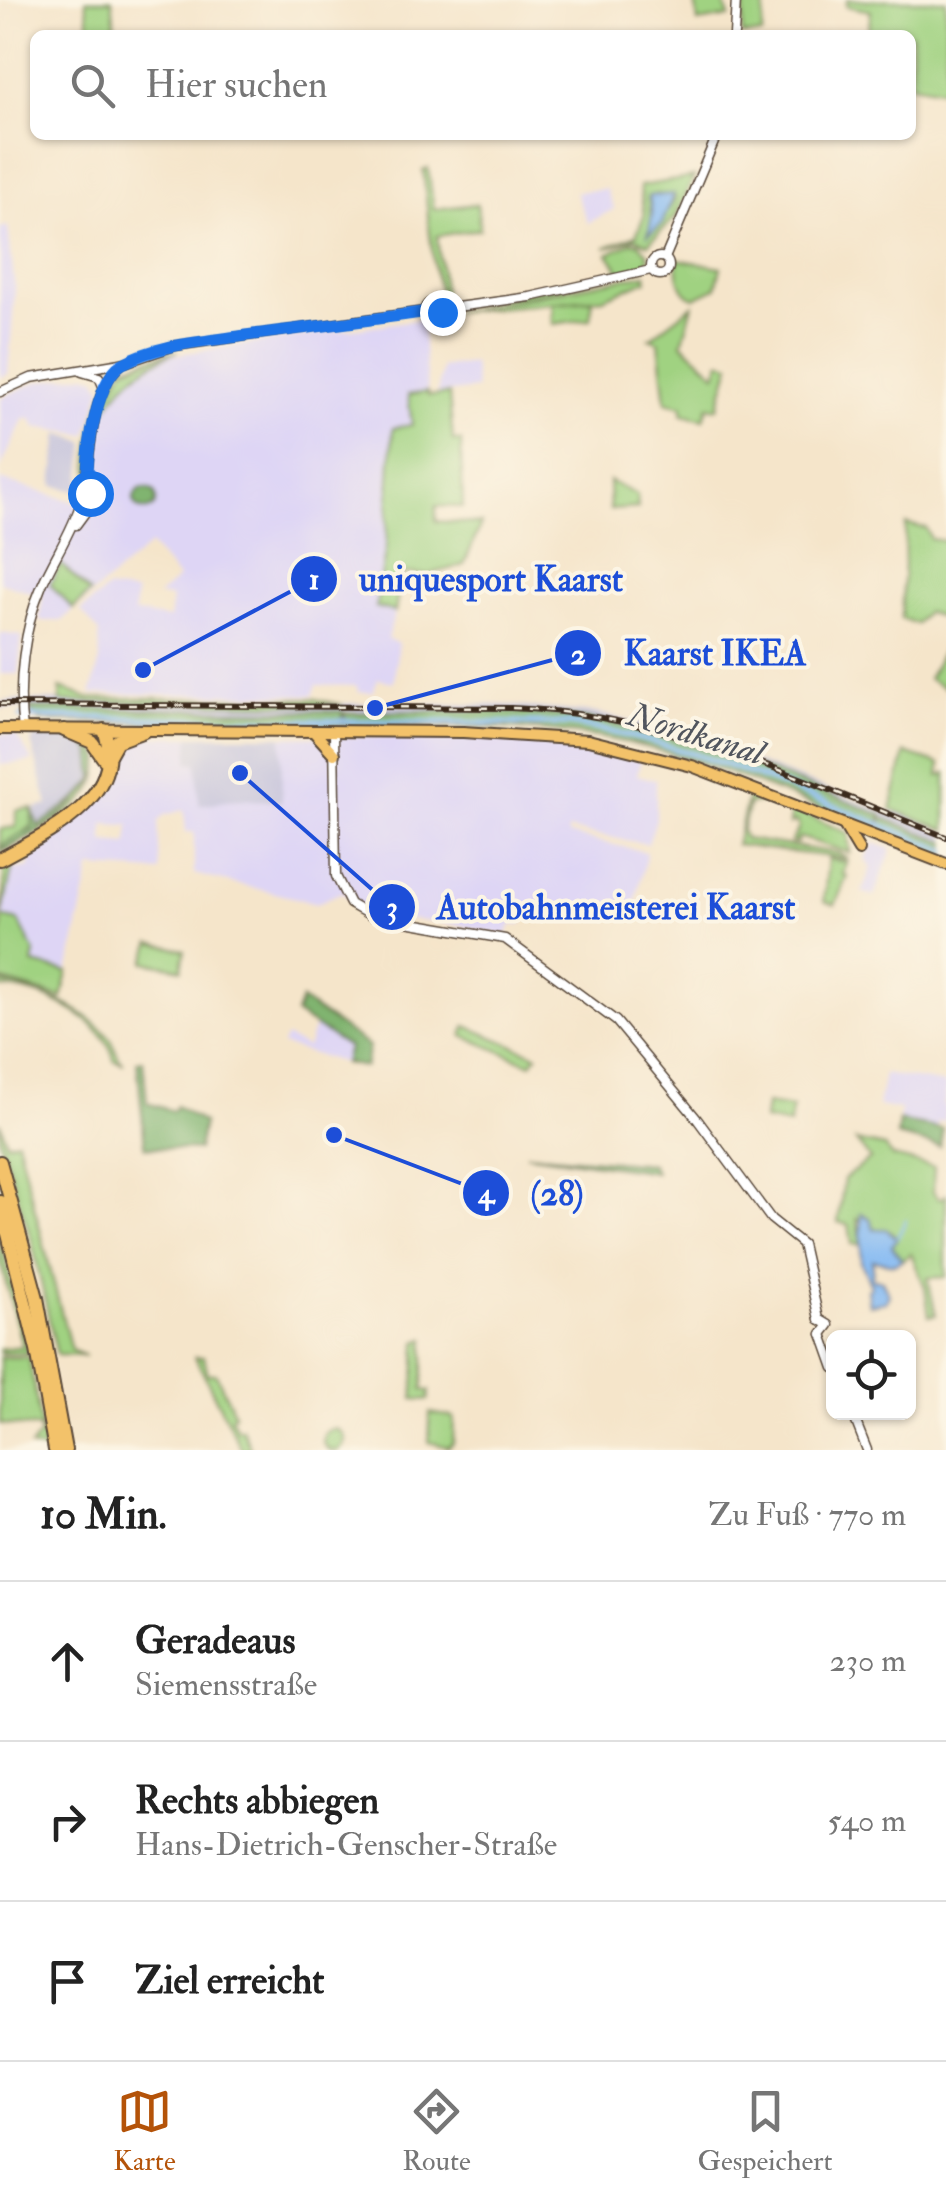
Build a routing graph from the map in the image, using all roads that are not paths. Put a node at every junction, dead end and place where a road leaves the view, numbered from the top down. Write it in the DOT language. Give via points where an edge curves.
graph roads {
  1 [pos="736,0"];
  2 [pos="734,30"];
  3 [pos="716,140"];
  4 [pos="664,258"];
  5 [pos="652,270"];
  6 [pos="127,362"];
  7 [pos="112,364"];
  8 [pos="67,371"];
  9 [pos="105,390"];
  10 [pos="0,392"];
  11 [pos="86,479"];
  12 [pos="69,533"];
  13 [pos="25,724"];
  14 [pos="4,729"];
  15 [pos="58,730"];
  16 [pos="104,730"];
  17 [pos="144,731"];
  18 [pos="310,731"];
  19 [pos="334,731"];
  20 [pos="334,754"];
  21 [pos="105,763"];
  22 [pos="843,824"];
  23 [pos="859,850"];
  24 [pos="0,860"];
  25 [pos="946,864"];
  26 [pos="0,1162"];
  27 [pos="0,1202"];
  28 [pos="826,1345"];
  29 [pos="44,1356"];
  30 [pos="855,1420"];
  31 [pos="53,1450"];
  32 [pos="65,1450"];
  33 [pos="867,1450"];
  1 -- 2 [label="street"];
  3 -- 4 [label="street"];
  4 -- 5 [label="street" via="654,259"];
  4 -- 5 [label="street" via="666,274"];
  5 -- 6 [label="street" via="442,309 434,318 425,312 174,346"];
  6 -- 7 [label="street"];
  6 -- 9 [label="street" via="114,370"];
  7 -- 8 [label="street"];
  7 -- 9 [label="street"];
  8 -- 9 [label="street" via="95,374"];
  8 -- 10 [label="street"];
  9 -- 11 [label="street"];
  11 -- 12 [label="street"];
  11 -- 12 [label="street" via="102,506 87,510"];
  12 -- 13 [label="street" via="32,616"];
  13 -- 14 [label="main road"];
  13 -- 15 [label="main road"];
  15 -- 16 [label="main road"];
  15 -- 21 [label="highway" via="92,742"];
  16 -- 17 [label="main road"];
  16 -- 21 [label="highway"];
  17 -- 18 [label="main road"];
  17 -- 21 [label="highway" via="117,741"];
  18 -- 19 [label="main road"];
  18 -- 20 [label="main road"];
  19 -- 20 [label="street"];
  19 -- 22 [label="main road" via="518,733 612,744 692,766"];
  20 -- 28 [label="street" via="336,871 350,904 371,916 505,939 616,1021 772,1220 802,1244 819,1318 814,1329"];
  21 -- 24 [label="highway" via="99,791"];
  22 -- 23 [label="main road"];
  22 -- 25 [label="main road"];
  26 -- 29 [label="highway"];
  27 -- 29 [label="highway"];
  29 -- 31 [label="highway"];
  29 -- 32 [label="highway"];
  30 -- 33 [label="street"];
}
